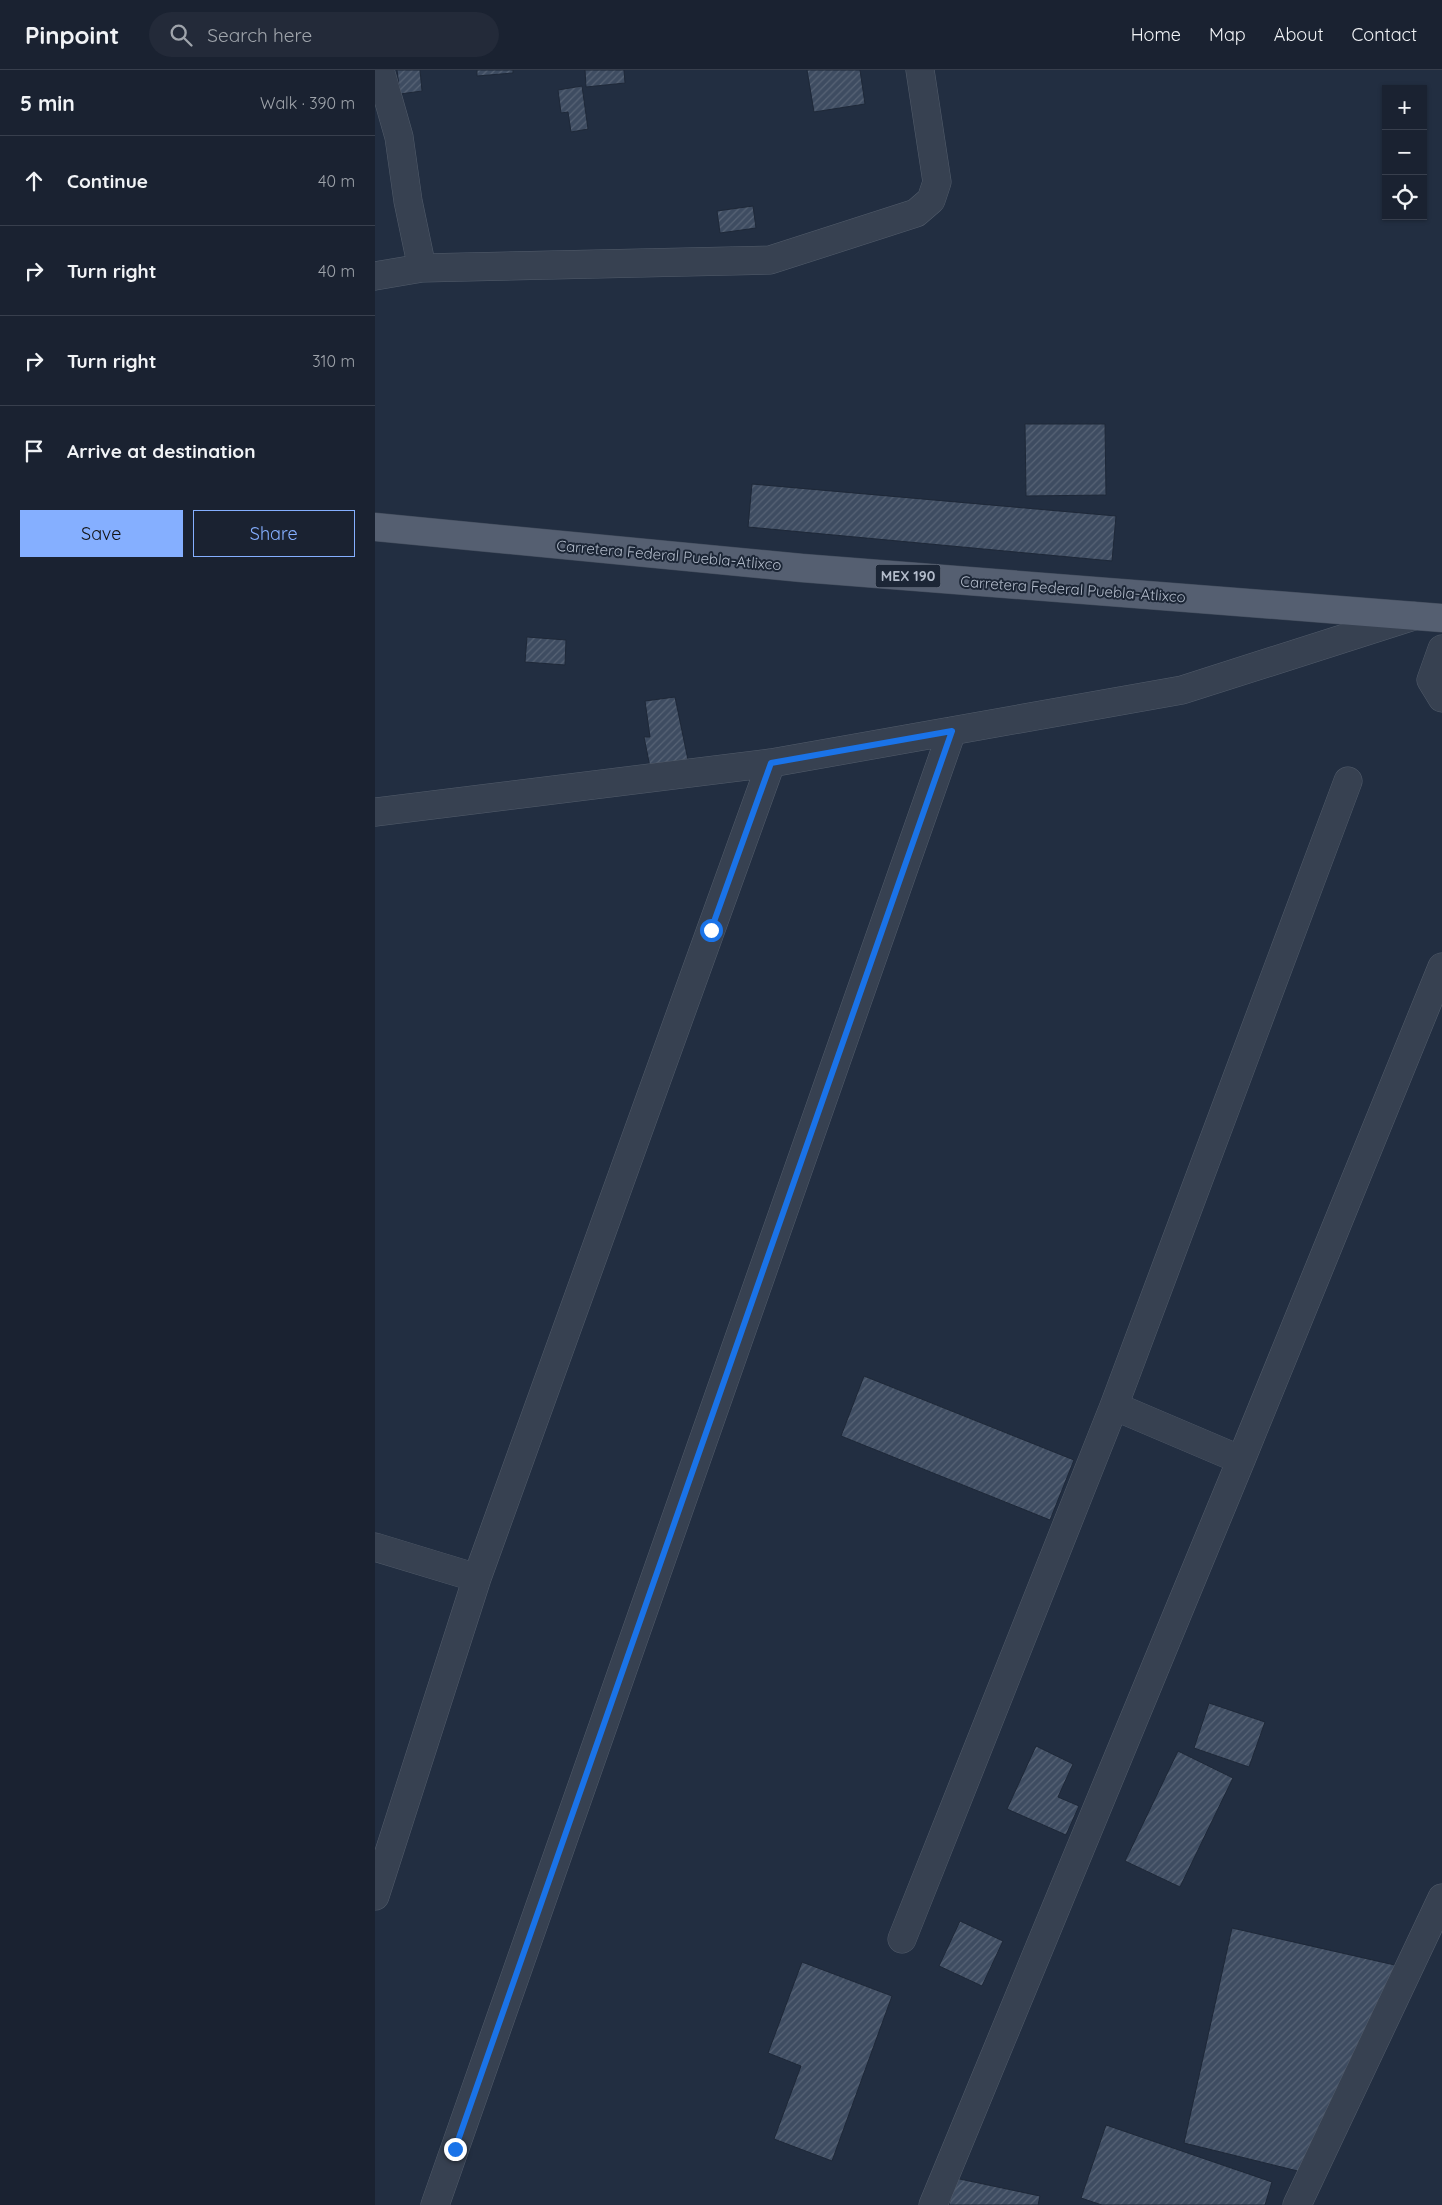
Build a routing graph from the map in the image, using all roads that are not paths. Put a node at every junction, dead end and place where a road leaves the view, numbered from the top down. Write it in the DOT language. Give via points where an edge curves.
graph roads {
  1 [pos="380,70"];
  2 [pos="920,70"];
  3 [pos="422,268"];
  4 [pos="375,276"];
  5 [pos="375,527"];
  6 [pos="1415,616"];
  7 [pos="1442,618"];
  8 [pos="1442,649"];
  9 [pos="1442,698"];
  10 [pos="952,731"];
  11 [pos="771,763"];
  12 [pos="1348,781"];
  13 [pos="375,812"];
  14 [pos="1442,967"];
  15 [pos="1114,1406"];
  16 [pos="1241,1460"];
  17 [pos="375,1547"];
  18 [pos="477,1578"];
  19 [pos="375,1896"];
  20 [pos="1442,1898"];
  21 [pos="902,1939"];
  22 [pos="435,2205"];
  23 [pos="933,2205"];
  24 [pos="1297,2205"];
  1 -- 3 [label="street" via="399,137"];
  2 -- 3 [label="street" via="937,182 931,200 917,213 770,260"];
  3 -- 4 [label="street"];
  5 -- 6 [label="main road, Carretera Federal Puebla-Atlixco / MEX 190" via="802,568"];
  6 -- 7 [label="main road, Carretera Federal Puebla-Atlixco / MEX 190"];
  6 -- 10 [label="street" via="1182,690"];
  8 -- 9 [label="street" via="1431,680"];
  10 -- 11 [label="street"];
  10 -- 22 [label="street"];
  11 -- 13 [label="street"];
  11 -- 18 [label="street"];
  12 -- 15 [label="street"];
  14 -- 16 [label="street"];
  15 -- 16 [label="street"];
  15 -- 21 [label="street"];
  16 -- 23 [label="street"];
  17 -- 18 [label="street"];
  18 -- 19 [label="street"];
  20 -- 24 [label="street"];
}
